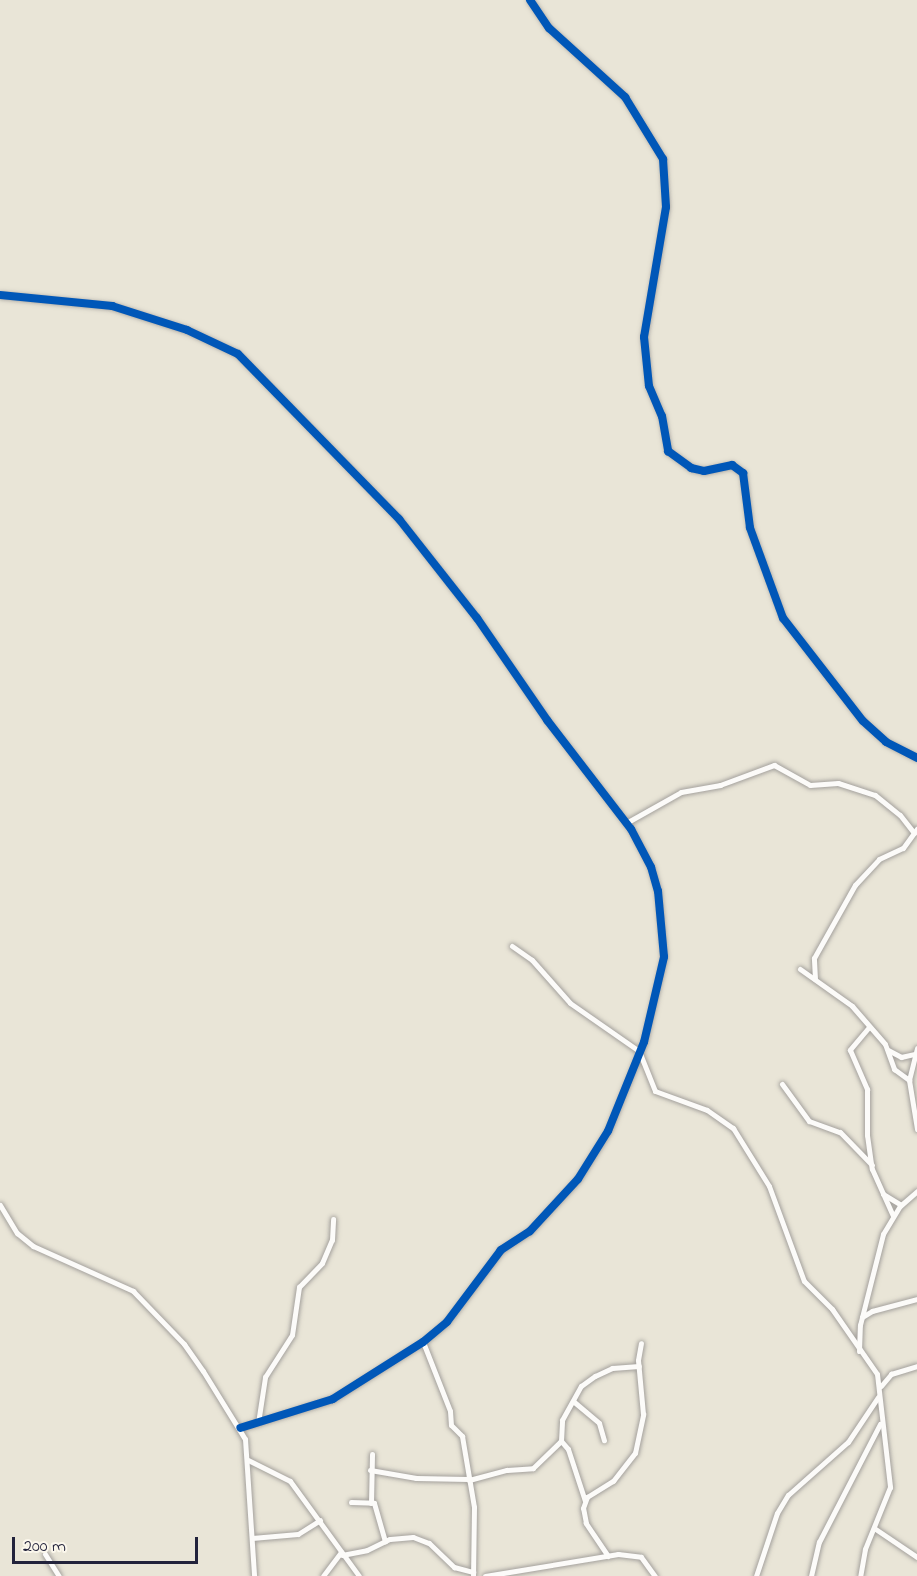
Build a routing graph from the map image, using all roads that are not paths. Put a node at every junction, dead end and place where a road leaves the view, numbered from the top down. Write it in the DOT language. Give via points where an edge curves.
graph roads {
  1 [pos="530,0"];
  2 [pos="0,295"];
  3 [pos="917,758"];
  4 [pos="626,823"];
  5 [pos="916,832"];
  6 [pos="512,946"];
  7 [pos="800,969"];
  8 [pos="815,979"];
  9 [pos="869,1027"];
  10 [pos="888,1050"];
  11 [pos="639,1051"];
  12 [pos="915,1051"];
  13 [pos="909,1080"];
  14 [pos="782,1083"];
  15 [pos="917,1129"];
  16 [pos="872,1165"];
  17 [pos="880,1190"];
  18 [pos="917,1191"];
  19 [pos="0,1205"];
  20 [pos="901,1205"];
  21 [pos="893,1216"];
  22 [pos="333,1219"];
  23 [pos="917,1299"];
  24 [pos="862,1317"];
  25 [pos="423,1342"];
  26 [pos="641,1343"];
  27 [pos="859,1352"];
  28 [pos="639,1366"];
  29 [pos="917,1366"];
  30 [pos="880,1387"];
  31 [pos="878,1397"];
  32 [pos="573,1401"];
  33 [pos="258,1423"];
  34 [pos="880,1424"];
  35 [pos="240,1428"];
  36 [pos="604,1440"];
  37 [pos="561,1441"];
  38 [pos="372,1454"];
  39 [pos="248,1460"];
  40 [pos="370,1470"];
  41 [pos="468,1480"];
  42 [pos="585,1501"];
  43 [pos="351,1502"];
  44 [pos="371,1503"];
  45 [pos="320,1520"];
  46 [pos="874,1528"];
  47 [pos="252,1538"];
  48 [pos="385,1541"];
  49 [pos="45,1554"];
  50 [pos="342,1554"];
  51 [pos="608,1556"];
  52 [pos="917,1557"];
  53 [pos="538,1570"];
  54 [pos="473,1574"];
  55 [pos="517,1574"];
  56 [pos="59,1576"];
  57 [pos="254,1576"];
  58 [pos="323,1576"];
  59 [pos="359,1576"];
  60 [pos="485,1576"];
  61 [pos="532,1576"];
  62 [pos="655,1576"];
  63 [pos="756,1576"];
  64 [pos="811,1576"];
  65 [pos="860,1576"];
  1 -- 3 [label="street" via="549,28 625,97 663,159 666,207 644,337 649,386 662,416 668,451 691,468 704,471 732,465 743,473 750,528 783,618 863,722 886,742"];
  2 -- 4 [label="street" via="112,306 187,330 238,354 399,519 477,618 547,720"];
  4 -- 5 [label="street" via="681,792 720,785 774,765 810,785 838,783 874,795"];
  4 -- 11 [label="street" via="651,867 658,891 664,957"];
  5 -- 8 [label="street" via="897,853 879,859 855,885 814,958"];
  6 -- 11 [label="street" via="532,960 570,1003"];
  7 -- 8 [label="street"];
  8 -- 9 [label="street" via="852,1006"];
  9 -- 10 [label="street"];
  9 -- 16 [label="street" via="850,1050 867,1089"];
  10 -- 12 [label="street" via="902,1057"];
  10 -- 13 [label="street" via="894,1068"];
  11 -- 25 [label="street" via="608,1131 578,1179 530,1231 501,1250 447,1322"];
  11 -- 27 [label="street" via="656,1091 707,1110 733,1128 769,1186 804,1281 832,1309"];
  12 -- 13 [label="street"];
  13 -- 15 [label="street"];
  14 -- 16 [label="street" via="809,1121 840,1132"];
  16 -- 17 [label="street"];
  17 -- 20 [label="street"];
  17 -- 21 [label="street"];
  18 -- 20 [label="street"];
  19 -- 35 [label="street" via="17,1233 33,1246 123,1284 159,1315 184,1344"];
  20 -- 21 [label="street"];
  21 -- 24 [label="street" via="879,1244"];
  22 -- 33 [label="street" via="332,1240 322,1263 299,1287 292,1335 265,1377"];
  23 -- 24 [label="street"];
  24 -- 27 [label="street"];
  25 -- 33 [label="street" via="333,1399"];
  25 -- 41 [label="street" via="451,1425 462,1436"];
  26 -- 28 [label="street"];
  27 -- 30 [label="street" via="878,1374"];
  28 -- 32 [label="street" via="612,1368 595,1376 581,1386"];
  28 -- 42 [label="street" via="643,1414 635,1453 613,1481"];
  29 -- 30 [label="street" via="891,1374"];
  30 -- 31 [label="street"];
  31 -- 34 [label="street"];
  31 -- 63 [label="street" via="848,1442 795,1484"];
  32 -- 36 [label="street" via="599,1423"];
  32 -- 37 [label="street" via="562,1420"];
  33 -- 35 [label="street"];
  34 -- 46 [label="street" via="890,1487"];
  34 -- 64 [label="street" via="819,1542"];
  35 -- 39 [label="street"];
  37 -- 41 [label="street" via="533,1468"];
  37 -- 42 [label="street" via="568,1449"];
  38 -- 40 [label="street"];
  39 -- 45 [label="street" via="290,1482"];
  39 -- 47 [label="street"];
  40 -- 41 [label="street" via="416,1478"];
  40 -- 44 [label="street"];
  41 -- 54 [label="street" via="476,1536"];
  42 -- 51 [label="street" via="586,1523"];
  43 -- 44 [label="street"];
  44 -- 48 [label="street"];
  45 -- 47 [label="street" via="298,1534"];
  45 -- 50 [label="street"];
  46 -- 52 [label="street"];
  46 -- 65 [label="street"];
  47 -- 57 [label="street"];
  48 -- 50 [label="street" via="367,1550"];
  48 -- 54 [label="street" via="406,1537 429,1543 454,1567"];
  49 -- 56 [label="street"];
  50 -- 58 [label="street"];
  50 -- 59 [label="street"];
  51 -- 53 [label="street"];
  51 -- 62 [label="street" via="641,1557"];
  53 -- 55 [label="street"];
  53 -- 61 [label="street"];
  55 -- 60 [label="street"];
}
